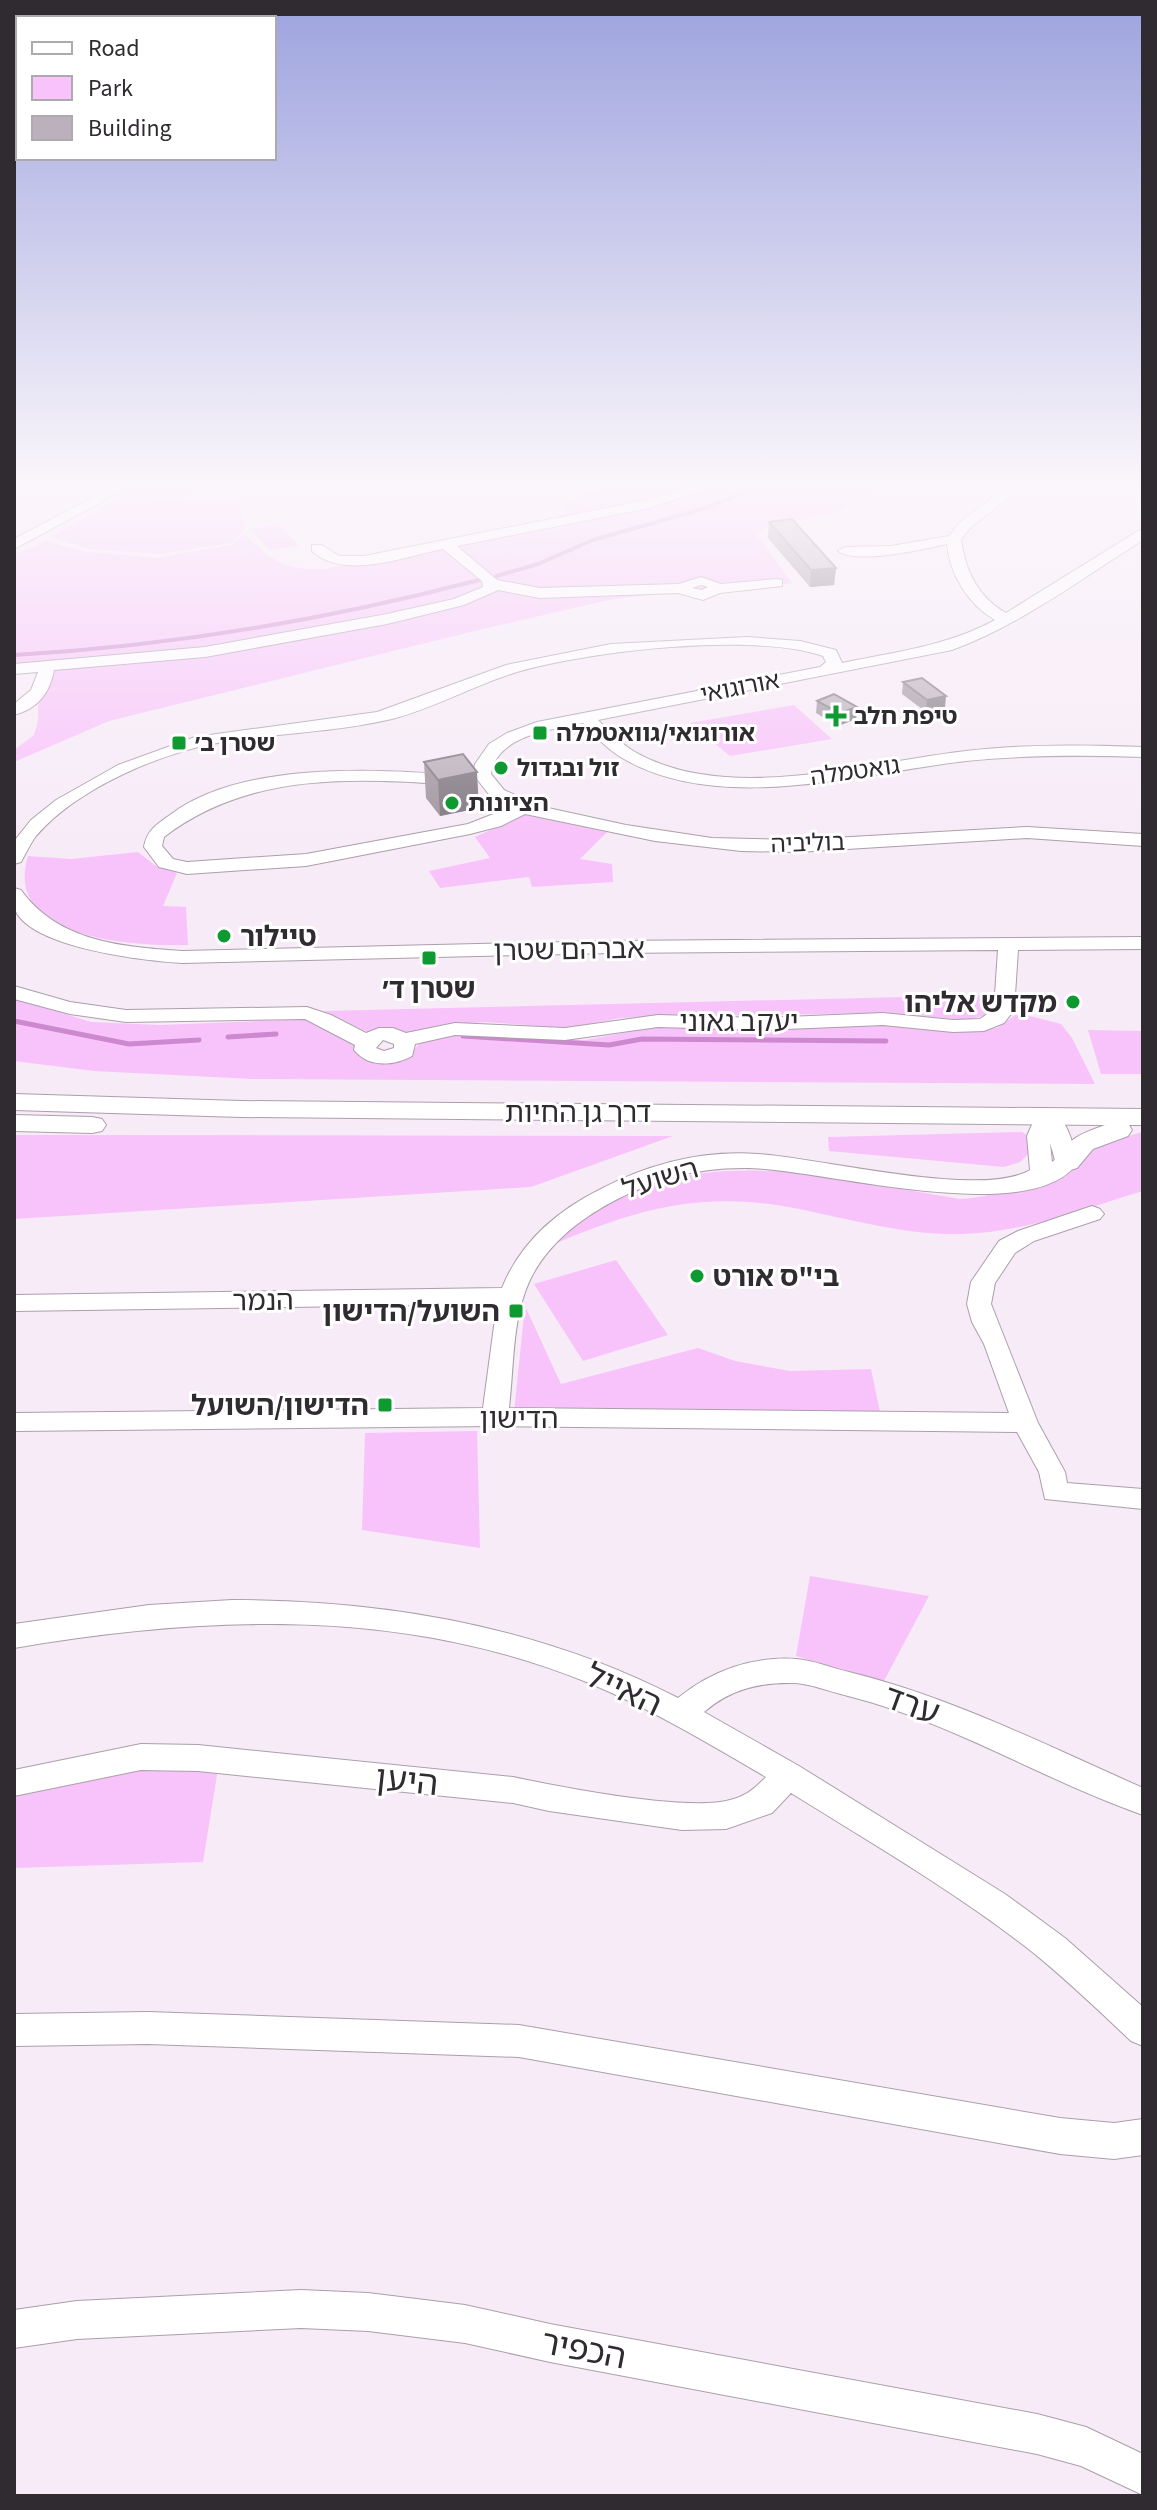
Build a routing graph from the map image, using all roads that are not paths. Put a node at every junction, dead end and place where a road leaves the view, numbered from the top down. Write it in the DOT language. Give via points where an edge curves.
graph roads {
  1 [pos="461,601"];
  2 [pos="977,601"];
  3 [pos="1036,601"];
  4 [pos="1006,620"];
  5 [pos="818,648"];
  6 [pos="891,659"];
  7 [pos="47,665"];
  8 [pos="14,669"];
  9 [pos="824,672"];
  10 [pos="14,710"];
  11 [pos="585,716"];
  12 [pos="1143,752"];
  13 [pos="485,782"];
  14 [pos="525,807"];
  15 [pos="1143,840"];
  16 [pos="14,858"];
  17 [pos="14,894"];
  18 [pos="1143,943"];
  19 [pos="1008,944"];
  20 [pos="14,992"];
  21 [pos="14,1102"];
  22 [pos="14,1123"];
  23 [pos="1048,1125"];
  24 [pos="1135,1125"];
  25 [pos="1067,1162"];
  26 [pos="1025,1183"];
  27 [pos="1092,1214"];
  28 [pos="511,1296"];
  29 [pos="14,1303"];
  30 [pos="495,1417"];
  31 [pos="14,1422"];
  32 [pos="1025,1423"];
  33 [pos="1143,1499"];
  34 [pos="14,1636"];
  35 [pos="679,1715"];
  36 [pos="788,1775"];
  37 [pos="14,1783"];
  38 [pos="1143,1802"];
  39 [pos="14,2030"];
  40 [pos="1143,2030"];
  41 [pos="1143,2137"];
  42 [pos="14,2329"];
  43 [pos="1143,2475"];
  1 -- 7 [label="street" via="186,655"];
  2 -- 4 [label="street"];
  3 -- 4 [label="street, אורוגואי"];
  4 -- 6 [label="street, אורוגואי" via="958,643"];
  5 -- 6 [label="street"];
  5 -- 9 [label="street" via="835,660"];
  5 -- 16 [label="street" via="722,642 577,654 479,679 379,717 194,744 143,761 77,794 30,832"];
  6 -- 9 [label="street, אורוגואי"];
  7 -- 8 [label="street"];
  7 -- 10 [label="street" via="37,697"];
  9 -- 11 [label="street, אורוגואי"];
  11 -- 12 [label="street, גואטמלה" via="635,759 730,781 789,780 991,754"];
  11 -- 13 [label="street, אורוגואי" via="530,730 495,748 482,766"];
  13 -- 14 [label="street, בוליביה"];
  13 -- 14 [label="street" via="350,777 270,784 200,803 163,826 153,847 166,863 187,868 306,860 470,829"];
  14 -- 15 [label="street, בוליביה" via="722,844 798,846 1013,832"];
  17 -- 19 [label="street, אברהם שטרן" via="31,916 92,945 182,957"];
  18 -- 19 [label="street, אברהם שטרן"];
  19 -- 20 [label="street, יעקב גאוני" via="1004,1010 984,1025 883,1019 658,1021 565,1034 455,1029 404,1040 386,1034 366,1042 307,1013 106,1015 53,1006"];
  21 -- 23 [label="main road, דרך גן החיות"];
  22 -- 23 [label="main road, דרך גן החיות" via="230,1128"];
  23 -- 24 [label="main road, דרך גן החיות"];
  23 -- 25 [label="street"];
  23 -- 26 [label="street" via="1038,1147 1042,1173"];
  24 -- 25 [label="main road" via="1083,1143"];
  25 -- 26 [label="street, השועל"];
  26 -- 28 [label="street, השועל" via="901,1182 759,1161 673,1168 606,1195 563,1222 535,1252"];
  27 -- 32 [label="street" via="1007,1247 983,1282 981,1313"];
  28 -- 29 [label="street, הנמר"];
  28 -- 30 [label="street, השועל"];
  30 -- 31 [label="street, הדישון"];
  30 -- 32 [label="street, הדישון"];
  32 -- 33 [label="street" via="1052,1472 1055,1492"];
  34 -- 35 [label="street, האייל" via="127,1618 234,1611 374,1621 539,1653 602,1676"];
  35 -- 36 [label="street, האייל"];
  35 -- 38 [label="street, ערד" via="729,1680 797,1671 882,1692"];
  36 -- 37 [label="street, היען" via="761,1803 726,1815 682,1816 513,1790 198,1758 141,1757"];
  36 -- 40 [label="street, האייל" via="1041,1939"];
  39 -- 41 [label="street" via="161,2028 519,2041 1060,2136 1114,2141"];
  42 -- 43 [label="street, הכפיר" via="77,2320 301,2309 465,2324 1037,2434 1086,2447"];
}
